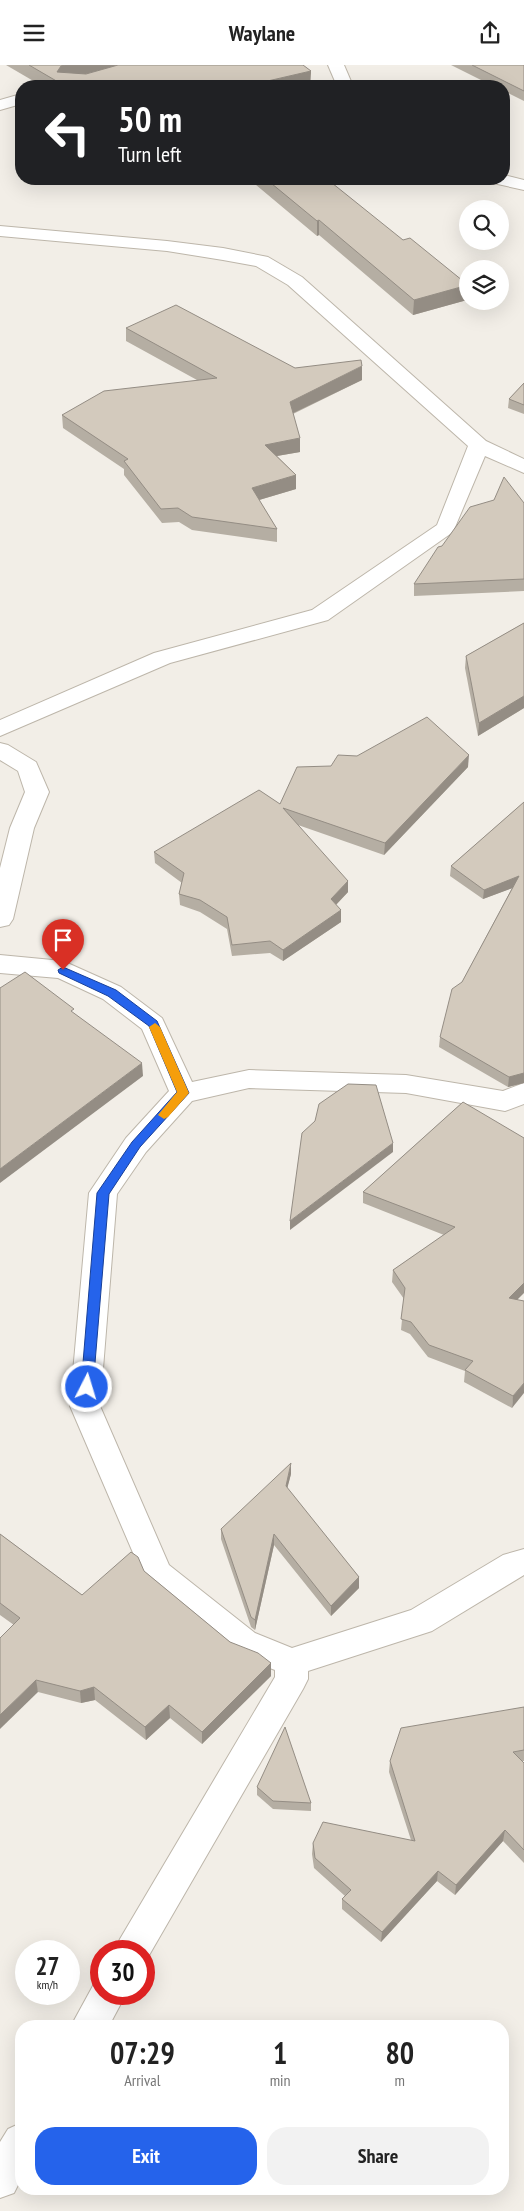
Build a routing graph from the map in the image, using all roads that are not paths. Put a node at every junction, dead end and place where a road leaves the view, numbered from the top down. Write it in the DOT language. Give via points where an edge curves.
graph roads {
  1 [pos="336,65"];
  2 [pos="343,80"];
  3 [pos="15,101"];
  4 [pos="0,105"];
  5 [pos="510,182"];
  6 [pos="524,185"];
  7 [pos="0,231"];
  8 [pos="479,445"];
  9 [pos="524,467"];
  10 [pos="0,729"];
  11 [pos="0,750"];
  12 [pos="0,919"];
  13 [pos="0,964"];
  14 [pos="183,1093"];
  15 [pos="524,1093"];
  16 [pos="524,1562"];
  17 [pos="292,1661"];
  18 [pos="139,1940"];
  19 [pos="101,2005"];
  20 [pos="93,2020"];
  21 [pos="15,2153"];
  22 [pos="0,2179"];
  1 -- 2 [label="street"];
  3 -- 4 [label="street"];
  5 -- 6 [label="street"];
  7 -- 8 [label="street" via="167,246 261,261 295,281"];
  8 -- 9 [label="street"];
  8 -- 10 [label="street" via="446,527 320,615 162,658"];
  11 -- 12 [label="street" via="28,767 37,792 22,828"];
  13 -- 14 [label="street" via="63,970 112,993 153,1024"];
  14 -- 15 [label="street" via="248,1079 406,1084 505,1101"];
  14 -- 17 [label="street" via="136,1145 103,1193 85,1406 157,1574 243,1643"];
  16 -- 17 [label="street" via="514,1564 421,1621"];
  17 -- 18 [label="street" via="291,1679"];
  19 -- 20 [label="street"];
  21 -- 22 [label="street"];
}
